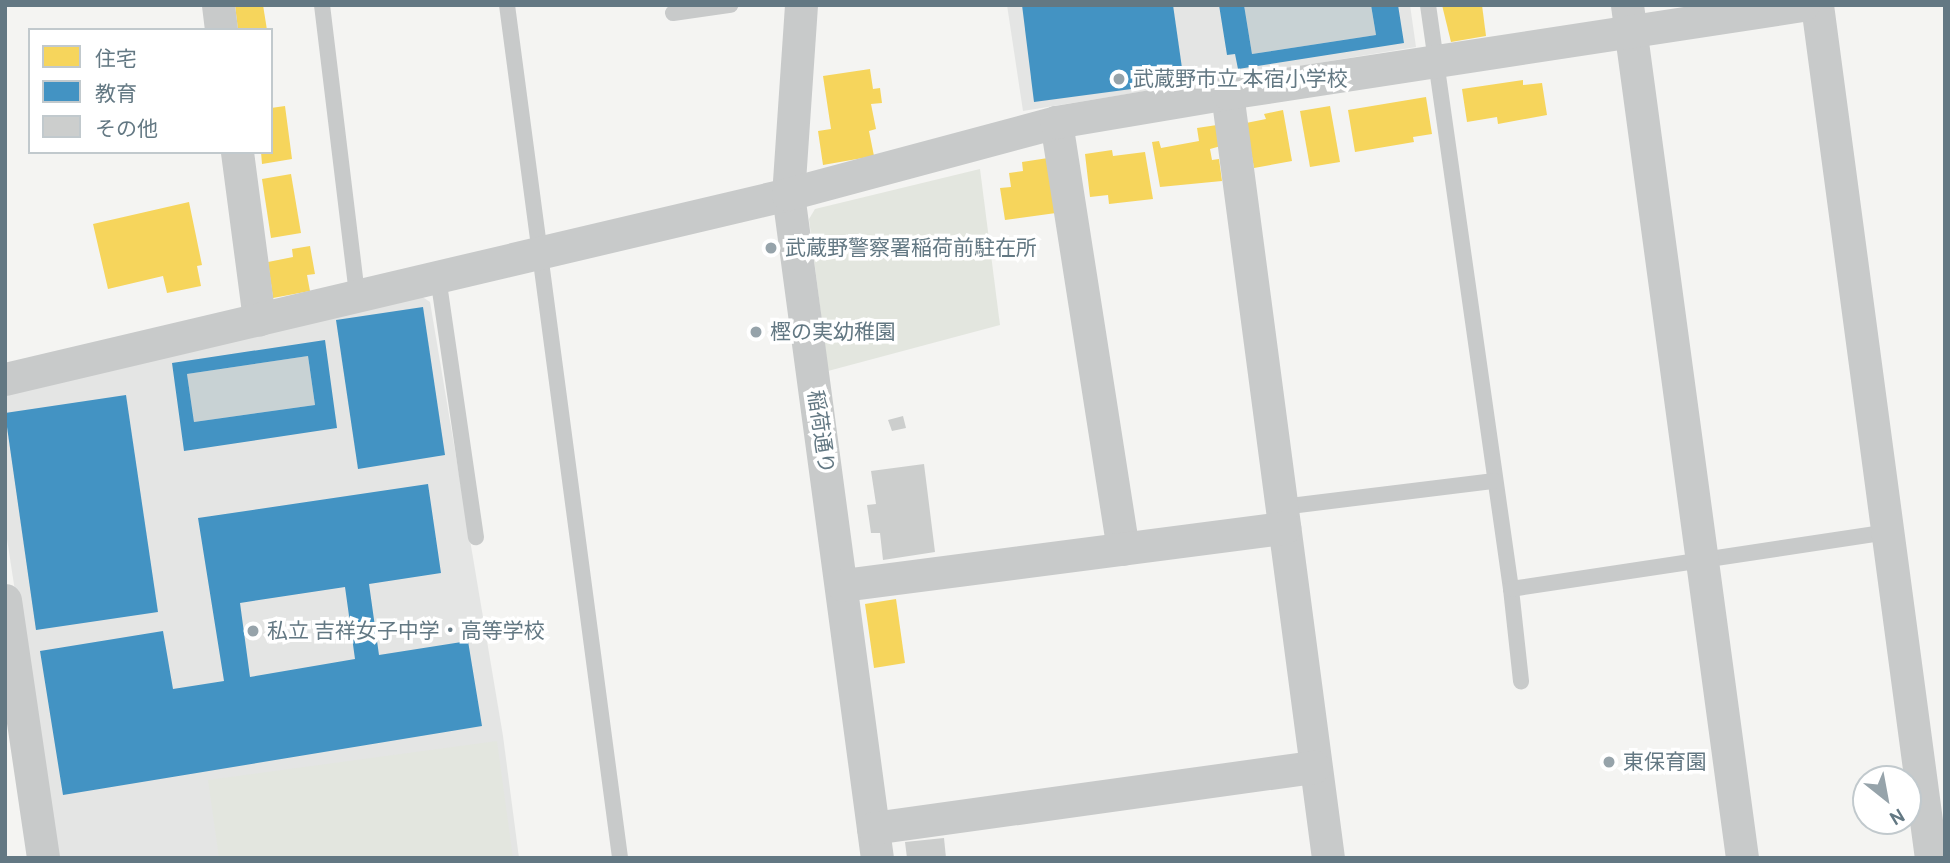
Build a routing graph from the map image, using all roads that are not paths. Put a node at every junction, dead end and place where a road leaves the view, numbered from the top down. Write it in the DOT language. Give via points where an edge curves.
graph roads {
  1 [pos="218,5"];
  2 [pos="322,5"];
  3 [pos="507,5"];
  4 [pos="730,5"];
  5 [pos="801,5"];
  6 [pos="1428,5"];
  7 [pos="1802,5"];
  8 [pos="1817,5"];
  9 [pos="673,13"];
  10 [pos="1629,19"];
  11 [pos="221,28"];
  12 [pos="1436,61"];
  13 [pos="1227,93"];
  14 [pos="1056,122"];
  15 [pos="237,154"];
  16 [pos="788,194"];
  17 [pos="541,253"];
  18 [pos="438,277"];
  19 [pos="357,296"];
  20 [pos="258,320"];
  21 [pos="5,379"];
  22 [pos="1494,481"];
  23 [pos="1283,518"];
  24 [pos="1886,532"];
  25 [pos="476,537"];
  26 [pos="1123,549"];
  27 [pos="1703,562"];
  28 [pos="843,585"];
  29 [pos="1511,589"];
  30 [pos="5,600"];
  31 [pos="1521,681"];
  32 [pos="1314,767"];
  33 [pos="875,843"];
  34 [pos="43,858"];
  35 [pos="620,858"];
  36 [pos="1328,858"];
  37 [pos="1742,858"];
  38 [pos="1931,858"];
  1 -- 11 [label="street"];
  2 -- 19 [label="lane"];
  3 -- 17 [label="lane"];
  4 -- 9 [label="lane"];
  5 -- 16 [label="street, 稲荷通り"];
  6 -- 12 [label="lane"];
  7 -- 10 [label="street"];
  8 -- 24 [label="street"];
  10 -- 12 [label="street"];
  10 -- 27 [label="street"];
  12 -- 13 [label="street"];
  12 -- 22 [label="lane"];
  13 -- 14 [label="street"];
  13 -- 23 [label="street"];
  14 -- 16 [label="street"];
  14 -- 26 [label="street"];
  15 -- 20 [label="street"];
  16 -- 17 [label="street"];
  16 -- 28 [label="street, 稲荷通り"];
  17 -- 18 [label="street"];
  17 -- 35 [label="lane"];
  18 -- 19 [label="street"];
  18 -- 25 [label="lane"];
  19 -- 20 [label="street"];
  20 -- 21 [label="street"];
  22 -- 23 [label="lane"];
  22 -- 29 [label="lane"];
  23 -- 26 [label="street"];
  23 -- 32 [label="street"];
  24 -- 27 [label="lane"];
  24 -- 38 [label="street"];
  26 -- 28 [label="street"];
  27 -- 29 [label="lane"];
  27 -- 37 [label="street"];
  28 -- 33 [label="street, 稲荷通り"];
  29 -- 31 [label="lane"];
  30 -- 34 [label="street"];
  32 -- 33 [label="street"];
  32 -- 36 [label="street"];
}
